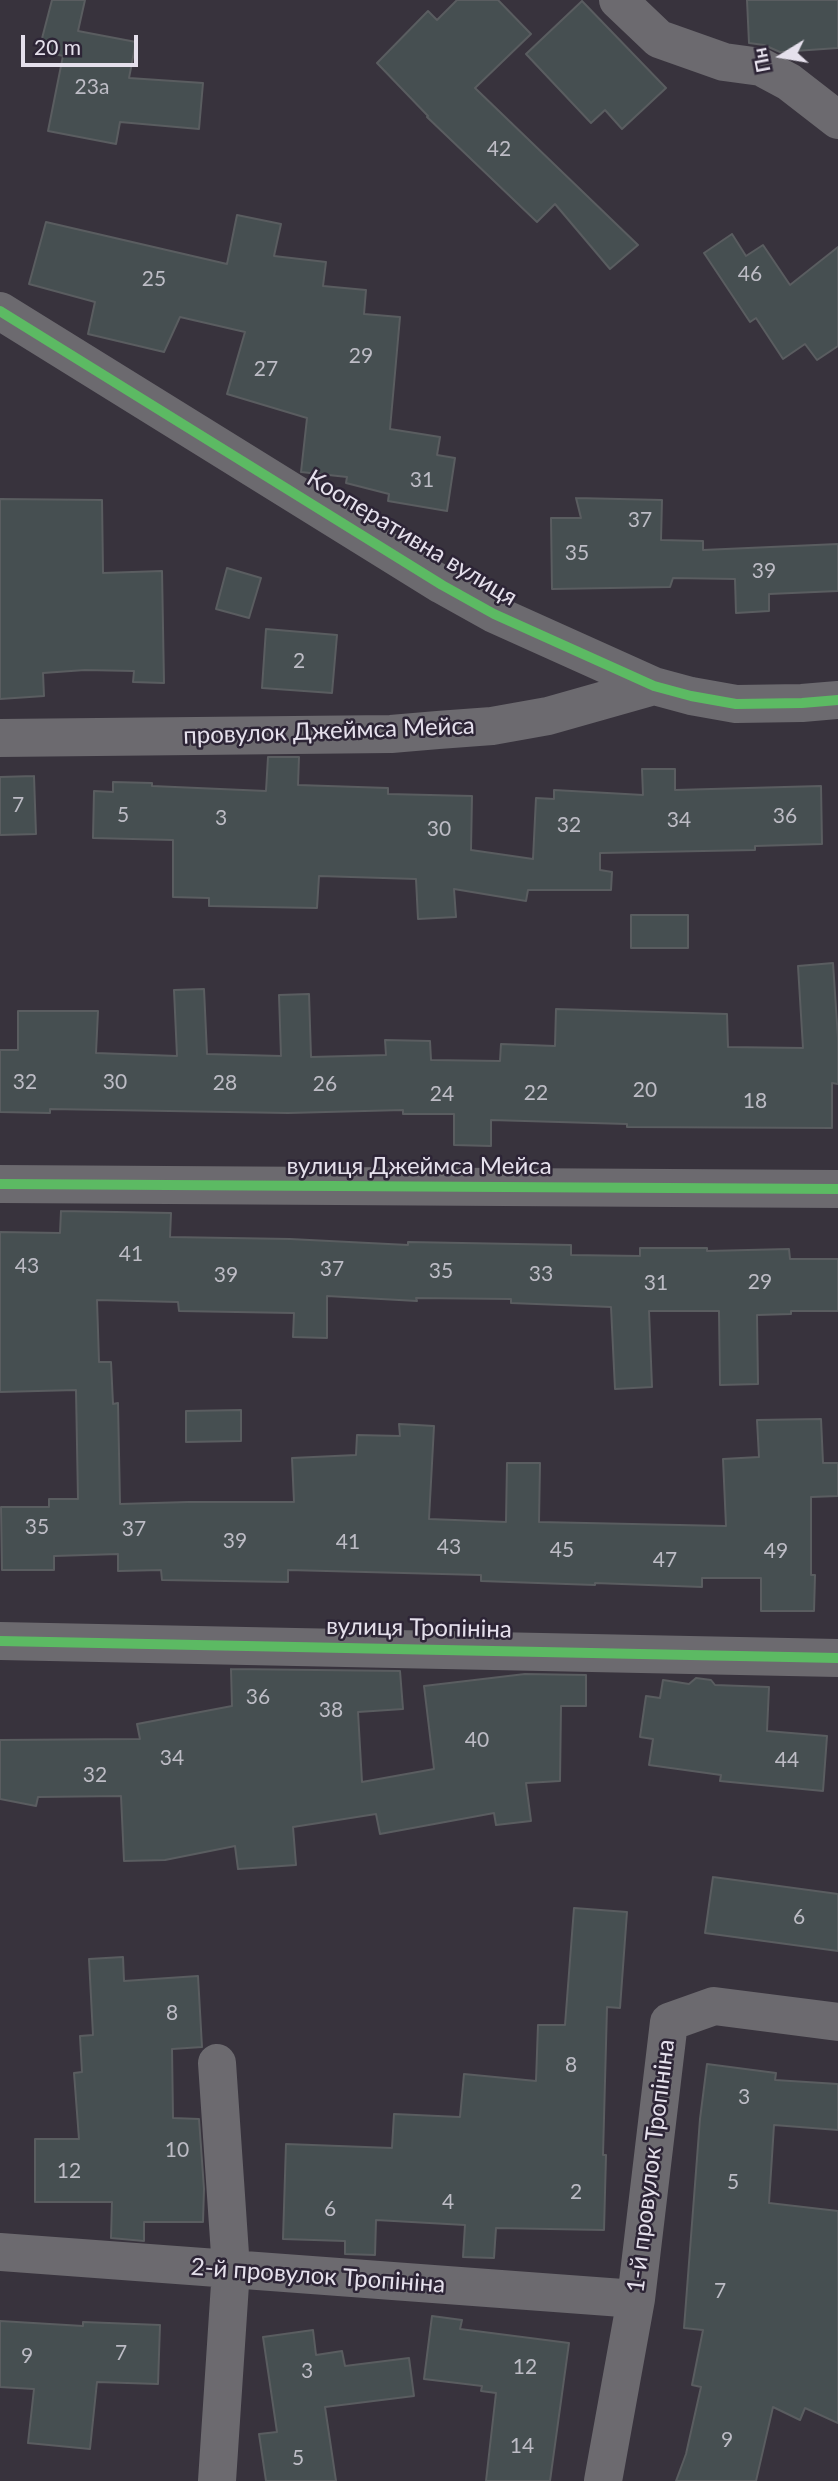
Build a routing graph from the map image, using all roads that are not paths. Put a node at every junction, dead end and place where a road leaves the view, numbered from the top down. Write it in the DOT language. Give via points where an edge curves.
graph roads {
  1 [pos="618,0"];
  2 [pos="838,120"];
  3 [pos="0,311"];
  4 [pos="654,685"];
  5 [pos="838,701"];
  6 [pos="0,738"];
  7 [pos="0,1184"];
  8 [pos="838,1189"];
  9 [pos="0,1641"];
  10 [pos="838,1658"];
  11 [pos="838,2022"];
  12 [pos="217,2063"];
  13 [pos="0,2252"];
  14 [pos="231,2269"];
  15 [pos="636,2300"];
  16 [pos="217,2481"];
  17 [pos="603,2481"];
  1 -- 2 [label="street" via="659,39 724,62 761,67 789,82"];
  3 -- 4 [label="street, Кооперативна вулиця" via="442,585 494,614"];
  4 -- 5 [label="street, Кооперативна вулиця" via="736,704"];
  4 -- 6 [label="street, провулок Джеймса Мейса" via="548,716 492,726 391,734"];
  7 -- 8 [label="street, вулиця Джеймса Мейса"];
  9 -- 10 [label="street, вулиця Тропініна"];
  11 -- 15 [label="street, 1-й провулок Тропініна" via="714,2006 669,2022"];
  12 -- 14 [label="street"];
  13 -- 14 [label="street, 2-й провулок Тропініна"];
  14 -- 15 [label="street, 2-й провулок Тропініна"];
  14 -- 16 [label="street"];
  15 -- 17 [label="street, 1-й провулок Тропініна"];
}
